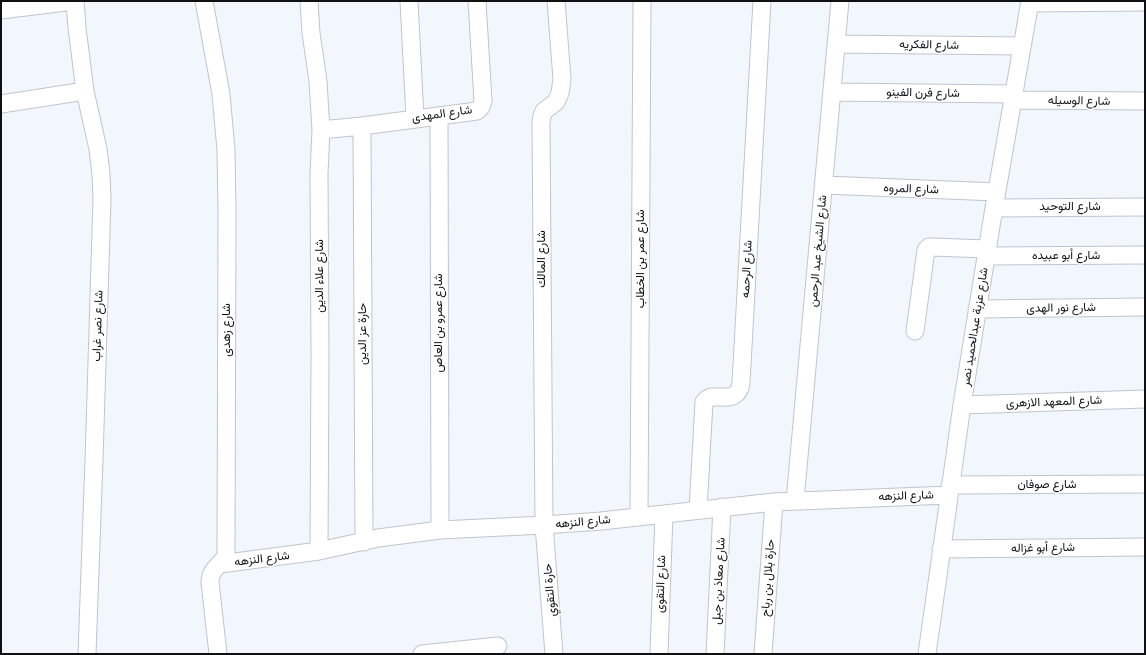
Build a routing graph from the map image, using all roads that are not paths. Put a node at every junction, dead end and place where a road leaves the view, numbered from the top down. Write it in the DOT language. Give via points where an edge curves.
graph roads {
  1 [pos="75,1"];
  2 [pos="204,1"];
  3 [pos="309,1"];
  4 [pos="409,1"];
  5 [pos="477,1"];
  6 [pos="556,1"];
  7 [pos="642,1"];
  8 [pos="762,1"];
  9 [pos="840,1"];
  10 [pos="1030,2"];
  11 [pos="1145,2"];
  12 [pos="1,10"];
  13 [pos="836,44"];
  14 [pos="1022,46"];
  15 [pos="85,91"];
  16 [pos="832,92"];
  17 [pos="1014,97"];
  18 [pos="1145,102"];
  19 [pos="1,104"];
  20 [pos="439,116"];
  21 [pos="415,118"];
  22 [pos="362,126"];
  23 [pos="321,130"];
  24 [pos="824,185"];
  25 [pos="995,200"];
  26 [pos="1145,207"];
  27 [pos="987,253"];
  28 [pos="1145,255"];
  29 [pos="1145,306"];
  30 [pos="977,309"];
  31 [pos="915,332"];
  32 [pos="1145,398"];
  33 [pos="962,405"];
  34 [pos="1145,484"];
  35 [pos="949,490"];
  36 [pos="795,501"];
  37 [pos="774,502"];
  38 [pos="722,507"];
  39 [pos="698,510"];
  40 [pos="664,514"];
  41 [pos="639,517"];
  42 [pos="544,525"];
  43 [pos="440,530"];
  44 [pos="364,542"];
  45 [pos="1145,547"];
  46 [pos="941,549"];
  47 [pos="319,551"];
  48 [pos="220,564"];
  49 [pos="498,646"];
  50 [pos="87,654"];
  51 [pos="218,654"];
  52 [pos="422,654"];
  53 [pos="554,654"];
  54 [pos="659,654"];
  55 [pos="715,654"];
  56 [pos="763,654"];
  57 [pos="926,654"];
  1 -- 12 [label="street"];
  1 -- 15 [label="street, شارع نصر غراب"];
  2 -- 48 [label="street, شارع زهدى" via="221,94 226,150 226,555"];
  3 -- 23 [label="street, شارع علاء الدين"];
  4 -- 21 [label="street"];
  5 -- 20 [label="street, شارع المهدى" via="483,101 476,111"];
  6 -- 42 [label="street, شارع المالك" via="562,79 556,102 544,111 541,122"];
  7 -- 41 [label="street, شارع عمر بن الخطاب"];
  8 -- 39 [label="street, شارع الرحمه" via="741,383 733,396 711,397 704,402"];
  9 -- 13 [label="street, شارع الشيخ عبد الرحمن"];
  10 -- 11 [label="street"];
  10 -- 14 [label="street, شارع عزبة عبدالحميد نصر"];
  13 -- 14 [label="street, شارع الفكريه"];
  13 -- 16 [label="street, شارع الشيخ عبد الرحمن"];
  14 -- 17 [label="street, شارع عزبة عبدالحميد نصر"];
  15 -- 19 [label="street"];
  15 -- 50 [label="street, شارع نصر غراب" via="98,149 102,199"];
  16 -- 17 [label="street, شارع فرن الفينو"];
  16 -- 24 [label="street, شارع الشيخ عبد الرحمن"];
  17 -- 18 [label="street, شارع الوسيله"];
  17 -- 25 [label="street, شارع عزبة عبدالحميد نصر"];
  20 -- 21 [label="street, شارع المهدى"];
  20 -- 43 [label="street, شارع عمرو بن العاص"];
  21 -- 22 [label="street, شارع المهدى"];
  22 -- 23 [label="street, شارع المهدى"];
  22 -- 44 [label="street, حارة عز الدين"];
  23 -- 47 [label="street, شارع علاء الدين"];
  24 -- 25 [label="street, شارع المروه"];
  24 -- 36 [label="street, شارع الشيخ عبد الرحمن"];
  25 -- 26 [label="street, شارع التوحيد"];
  25 -- 27 [label="street, شارع عزبة عبدالحميد نصر"];
  27 -- 28 [label="street, شارع أبو عبيده"];
  27 -- 30 [label="street, شارع عزبة عبدالحميد نصر"];
  27 -- 31 [label="street, شارع أبو عبيده" via="932,246 926,250"];
  29 -- 30 [label="street, شارع نور الهدى"];
  30 -- 33 [label="street, شارع عزبة عبدالحميد نصر"];
  32 -- 33 [label="street, شارع المعهد الازهرى"];
  33 -- 35 [label="street, شارع عزبة عبدالحميد نصر"];
  34 -- 35 [label="street, شارع صوفان"];
  35 -- 36 [label="street, شارع النزهه"];
  35 -- 46 [label="street, شارع عزبة عبدالحميد نصر"];
  36 -- 37 [label="street, شارع النزهه"];
  37 -- 38 [label="street, شارع النزهه"];
  37 -- 56 [label="street, حارة بلال بن رباح"];
  38 -- 39 [label="street, شارع النزهه"];
  38 -- 55 [label="street, شارع معاذ بن جبل"];
  39 -- 40 [label="street, شارع النزهه"];
  40 -- 41 [label="street, شارع النزهه"];
  40 -- 54 [label="street, شارع التقوى"];
  41 -- 42 [label="street, شارع النزهه"];
  42 -- 43 [label="street, شارع النزهه"];
  42 -- 53 [label="street, حارة التقوي"];
  43 -- 44 [label="street, شارع النزهه" via="392,535"];
  44 -- 47 [label="street, شارع النزهه"];
  45 -- 46 [label="street, شارع أبو غزاله"];
  46 -- 57 [label="street, شارع عزبة عبدالحميد نصر"];
  47 -- 48 [label="street, شارع النزهه"];
  48 -- 51 [label="street, شارع زهدى" via="210,575"];
  49 -- 52 [label="street"];
}
